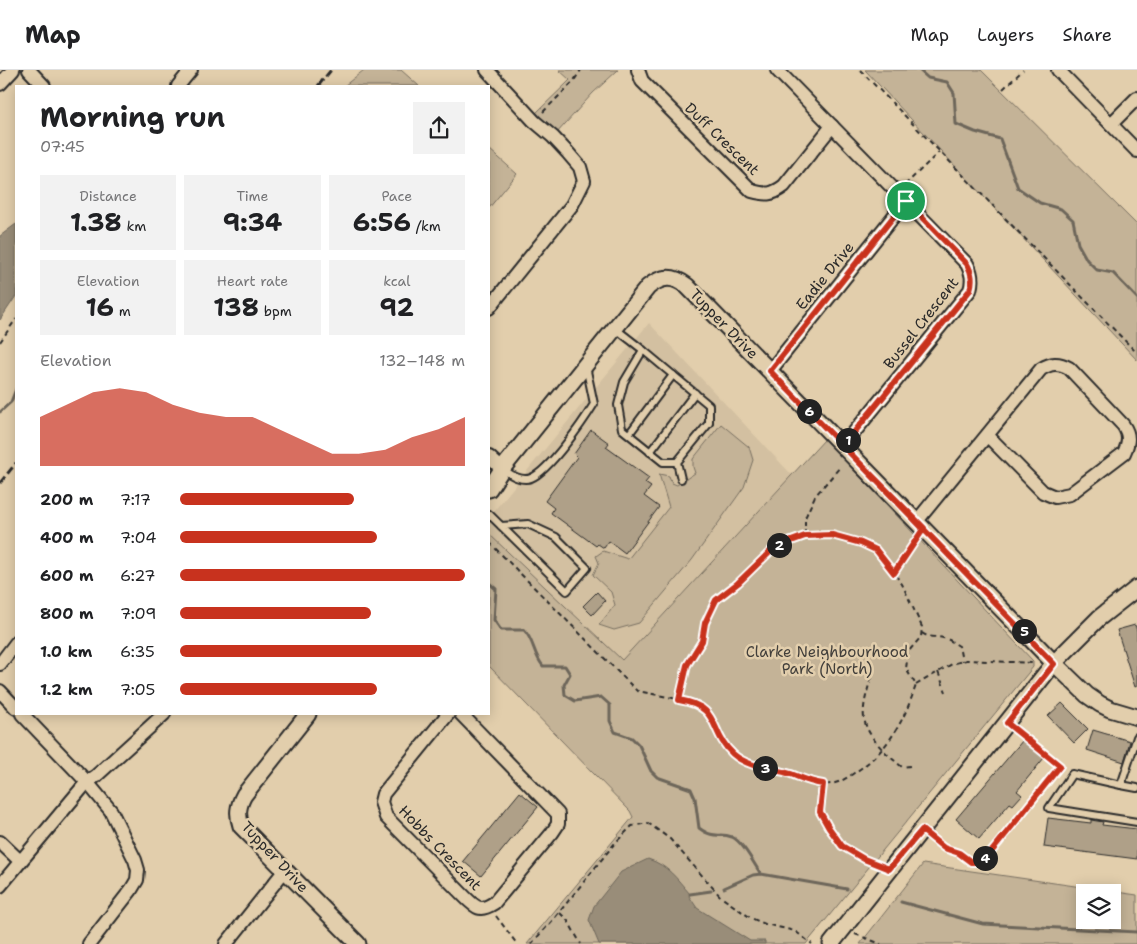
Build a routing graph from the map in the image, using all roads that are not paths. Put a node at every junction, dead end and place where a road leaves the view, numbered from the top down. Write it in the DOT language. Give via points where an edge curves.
graph roads {
  1 [pos="13,70"];
  2 [pos="29,70"];
  3 [pos="487,70"];
  4 [pos="638,70"];
  5 [pos="777,70"];
  6 [pos="1058,70"];
  7 [pos="0,84"];
  8 [pos="43,85"];
  9 [pos="1137,98"];
  10 [pos="1112,124"];
  11 [pos="832,126"];
  12 [pos="1137,151"];
  13 [pos="906,201"];
  14 [pos="490,307"];
  15 [pos="614,328"];
  16 [pos="643,350"];
  17 [pos="586,364"];
  18 [pos="770,371"];
  19 [pos="673,375"];
  20 [pos="695,393"];
  21 [pos="629,434"];
  22 [pos="987,435"];
  23 [pos="843,446"];
  24 [pos="650,452"];
  25 [pos="490,458"];
  26 [pos="677,462"];
  27 [pos="502,469"];
  28 [pos="681,479"];
  29 [pos="490,487"];
  30 [pos="490,515"];
  31 [pos="921,525"];
  32 [pos="501,526"];
  33 [pos="1137,588"];
  34 [pos="15,644"];
  35 [pos="0,664"];
  36 [pos="1054,664"];
  37 [pos="0,691"];
  38 [pos="15,707"];
  39 [pos="23,715"];
  40 [pos="163,715"];
  41 [pos="307,715"];
  42 [pos="447,715"];
  43 [pos="462,715"];
  44 [pos="1137,716"];
  45 [pos="1137,737"];
  46 [pos="87,782"];
  47 [pos="1121,785"];
  48 [pos="1137,788"];
  49 [pos="1137,822"];
  50 [pos="0,842"];
  51 [pos="20,861"];
  52 [pos="285,870"];
  53 [pos="0,886"];
  54 [pos="89,944"];
  55 [pos="226,944"];
  56 [pos="358,944"];
  57 [pos="832,944"];
  1 -- 7 [label="street"];
  2 -- 8 [label="street"];
  3 -- 14 [label="street" via="580,167 584,181 572,205"];
  4 -- 11 [label="street, Duff Crescent" via="642,81 752,191 775,193 784,186"];
  5 -- 11 [label="street, Bussel Crescent"];
  6 -- 10 [label="street"];
  9 -- 10 [label="street"];
  10 -- 12 [label="street"];
  11 -- 13 [label="street, Bussel Crescent"];
  13 -- 18 [label="street, Eadie Drive"];
  13 -- 23 [label="street, Bussel Crescent" via="967,264 971,271 970,290"];
  15 -- 16 [label="lane"];
  15 -- 17 [label="street, Tupper Drive"];
  15 -- 18 [label="street, Tupper Drive" via="648,287 664,278 673,278 687,286"];
  16 -- 19 [label="lane"];
  16 -- 21 [label="lane" via="624,382 618,405 622,429"];
  17 -- 27 [label="street, Tupper Drive"];
  17 -- 27 [label="lane" via="594,404 575,433 539,473 529,479 514,477"];
  18 -- 23 [label="street, Tupper Drive"];
  19 -- 20 [label="lane"];
  19 -- 21 [label="lane"];
  20 -- 24 [label="lane"];
  20 -- 26 [label="lane" via="709,405 708,423"];
  21 -- 24 [label="lane"];
  22 -- 22 [label="street" via="1043,492 1055,497 1070,494 1124,453 1129,437 1123,425 1062,364 1049,364 1041,369"];
  22 -- 31 [label="street"];
  23 -- 31 [label="street, Tupper Drive"];
  24 -- 26 [label="lane" via="663,462"];
  25 -- 27 [label="street"];
  26 -- 28 [label="lane"];
  27 -- 29 [label="street, Tupper Drive"];
  30 -- 32 [label="lane"];
  31 -- 36 [label="street, Tupper Drive"];
  32 -- 32 [label="lane" via="567,591 587,568 556,537 528,524"];
  33 -- 36 [label="street" via="1099,618"];
  34 -- 35 [label="street"];
  36 -- 44 [label="street, Tupper Drive" via="1100,704"];
  36 -- 57 [label="street"];
  37 -- 38 [label="street"];
  39 -- 46 [label="street"];
  40 -- 46 [label="street"];
  41 -- 52 [label="street, Tupper Drive" via="239,804 242,826"];
  42 -- 43 [label="street, Hobbs Crescent" via="383,794 381,802 386,817 465,898 475,907 482,908 494,903 552,833 558,824 558,814"];
  45 -- 47 [label="lane"];
  46 -- 51 [label="street"];
  46 -- 54 [label="street" via="111,811 138,870 131,890"];
  47 -- 48 [label="lane"];
  47 -- 49 [label="lane" via="1072,774 1049,808"];
  50 -- 51 [label="street"];
  51 -- 53 [label="street"];
  52 -- 55 [label="street"];
  52 -- 56 [label="street, Tupper Drive"];
}
